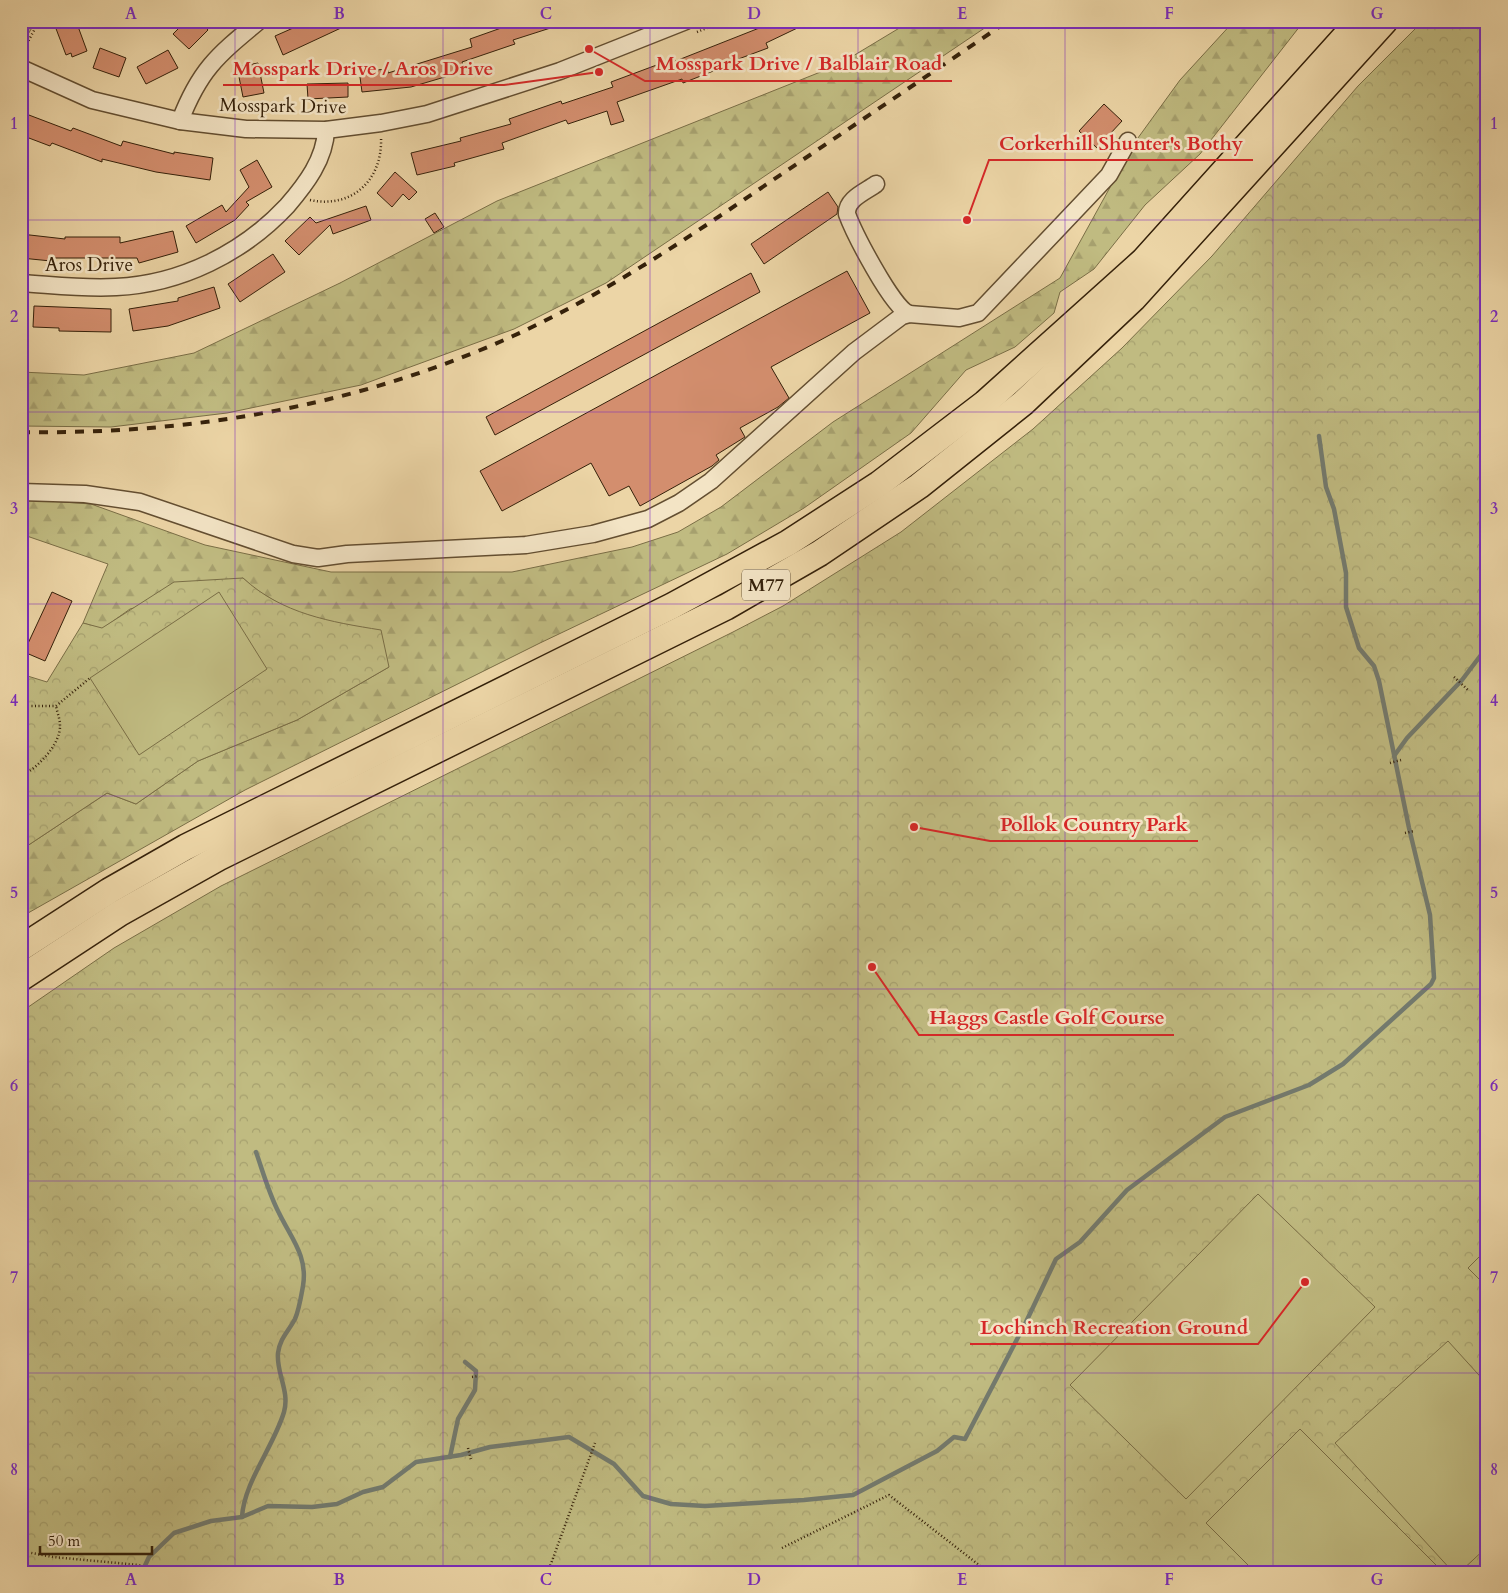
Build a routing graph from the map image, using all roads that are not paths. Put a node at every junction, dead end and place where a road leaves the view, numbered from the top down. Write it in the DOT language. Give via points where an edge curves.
graph roads {
  1 [pos="258,21"];
  2 [pos="686,21"];
  3 [pos="1359,21"];
  4 [pos="1385,21"];
  5 [pos="23,57"];
  6 [pos="180,121"];
  7 [pos="326,130"];
  8 [pos="1128,141"];
  9 [pos="876,184"];
  10 [pos="21,283"];
  11 [pos="909,314"];
  12 [pos="21,492"];
  13 [pos="21,948"];
  14 [pos="21,978"];
  1 -- 6 [label="street" via="216,57 192,90"];
  2 -- 7 [label="street, Mosspark Drive" via="560,71 427,114"];
  3 -- 13 [label="highway, M77" via="1143,262 984,403 879,484 788,543 696,594 186,847 109,891"];
  4 -- 14 [label="highway, M77" via="1133,299 1023,403 919,486 813,557 741,599 226,854 120,913"];
  5 -- 6 [label="street, Mosspark Drive" via="92,100"];
  6 -- 7 [label="street, Mosspark Drive" via="246,129"];
  7 -- 10 [label="street, Aros Drive" via="326,145 317,165 295,197 251,238 218,259 184,274 117,287"];
  8 -- 11 [label="street" via="1109,175 978,313 959,318"];
  9 -- 11 [label="street" via="851,202 847,214 890,296"];
  11 -- 12 [label="street" via="854,352 696,492 639,523 592,534 508,546 318,558 293,554 140,502 85,494"];
}
